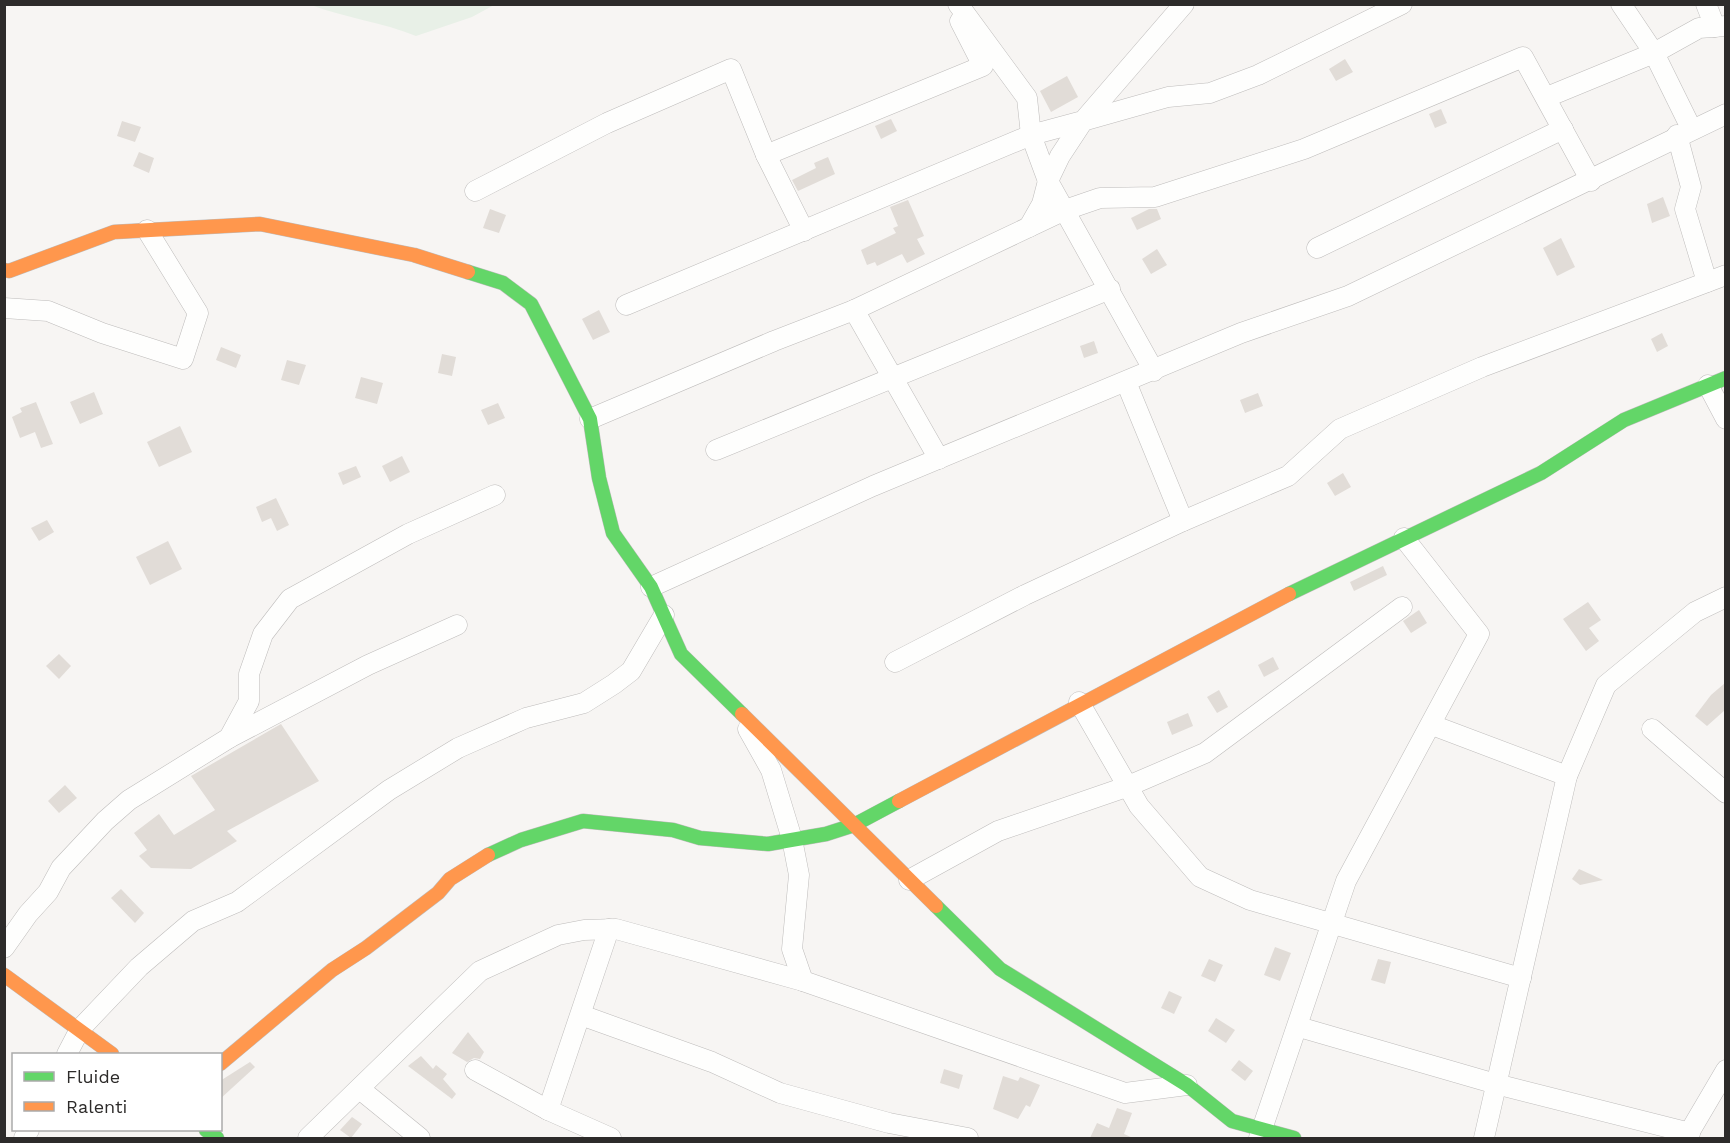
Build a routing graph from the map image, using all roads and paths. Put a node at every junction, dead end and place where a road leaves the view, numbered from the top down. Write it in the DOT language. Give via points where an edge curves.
graph roads {
  1 [pos="953,4"];
  2 [pos="958,4"];
  3 [pos="1184,4"];
  4 [pos="1402,4"];
  5 [pos="1621,4"];
  6 [pos="1706,4"];
  7 [pos="1720,26"];
  8 [pos="1654,53"];
  9 [pos="1547,97"];
  10 [pos="1725,114"];
  11 [pos="1083,121"];
  12 [pos="1563,129"];
  13 [pos="1684,132"];
  14 [pos="1031,135"];
  15 [pos="766,155"];
  16 [pos="1048,181"];
  17 [pos="1591,181"];
  18 [pos="475,191"];
  19 [pos="1065,210"];
  20 [pos="1029,227"];
  21 [pos="147,230"];
  22 [pos="804,231"];
  23 [pos="1317,248"];
  24 [pos="4,270"];
  25 [pos="1725,275"];
  26 [pos="1707,282"];
  27 [pos="1110,289"];
  28 [pos="626,304"];
  29 [pos="4,308"];
  30 [pos="854,310"];
  31 [pos="1154,371"];
  32 [pos="895,379"];
  33 [pos="1126,382"];
  34 [pos="1717,382"];
  35 [pos="590,419"];
  36 [pos="1725,419"];
  37 [pos="717,450"];
  38 [pos="939,459"];
  39 [pos="495,495"];
  40 [pos="1183,521"];
  41 [pos="1404,538"];
  42 [pos="651,587"];
  43 [pos="1725,597"];
  44 [pos="1402,607"];
  45 [pos="664,615"];
  46 [pos="457,625"];
  47 [pos="895,662"];
  48 [pos="1079,702"];
  49 [pos="738,711"];
  50 [pos="1432,725"];
  51 [pos="1652,729"];
  52 [pos="229,738"];
  53 [pos="1568,776"];
  54 [pos="1126,787"];
  55 [pos="1725,793"];
  56 [pos="854,825"];
  57 [pos="792,839"];
  58 [pos="909,880"];
  59 [pos="1332,923"];
  60 [pos="609,929"];
  61 [pos="4,948"];
  62 [pos="4,975"];
  63 [pos="1521,978"];
  64 [pos="804,981"];
  65 [pos="581,1015"];
  66 [pos="1299,1027"];
  67 [pos="80,1029"];
  68 [pos="68,1053"];
  69 [pos="111,1053"];
  70 [pos="222,1062"];
  71 [pos="475,1070"];
  72 [pos="1725,1070"];
  73 [pos="1496,1084"];
  74 [pos="1187,1085"];
  75 [pos="361,1090"];
  76 [pos="548,1110"];
  77 [pos="1261,1135"];
  78 [pos="1688,1136"];
  79 [pos="309,1138"];
  80 [pos="420,1138"];
  81 [pos="611,1138"];
  82 [pos="968,1138"];
  83 [pos="1294,1138"];
  84 [pos="1484,1138"];
  1 -- 15 [label="street" via="983,66"];
  2 -- 14 [label="street" via="1027,98"];
  3 -- 11 [label="street"];
  4 -- 11 [label="street" via="1258,75 1210,93 1168,97"];
  5 -- 8 [label="street"];
  6 -- 7 [label="street"];
  7 -- 8 [label="street" via="1699,28"];
  8 -- 9 [label="street"];
  8 -- 13 [label="street"];
  9 -- 12 [label="street"];
  9 -- 19 [label="street" via="1523,57 1304,149 1155,197 1100,198"];
  10 -- 13 [label="street"];
  11 -- 14 [label="street"];
  11 -- 16 [label="street"];
  12 -- 17 [label="street"];
  12 -- 23 [label="street"];
  13 -- 17 [label="street"];
  13 -- 26 [label="street" via="1691,187 1685,209"];
  14 -- 16 [label="street"];
  14 -- 22 [label="street"];
  15 -- 18 [label="street" via="731,69 607,123"];
  15 -- 22 [label="street"];
  16 -- 19 [label="street"];
  16 -- 20 [label="street" via="1042,204"];
  17 -- 31 [label="street" via="1348,296 1241,333"];
  19 -- 20 [label="street"];
  19 -- 27 [label="street"];
  20 -- 30 [label="street"];
  21 -- 24 [label="street" via="96,237"];
  21 -- 29 [label="street" via="198,313 183,359 48,311"];
  21 -- 35 [label="street" via="260,224 414,255 502,283 531,304"];
  22 -- 28 [label="street"];
  25 -- 26 [label="street"];
  26 -- 40 [label="street" via="1482,367 1340,429 1288,477"];
  27 -- 31 [label="street"];
  27 -- 32 [label="street"];
  30 -- 32 [label="street"];
  30 -- 35 [label="street"];
  31 -- 33 [label="street"];
  32 -- 37 [label="street"];
  32 -- 38 [label="street"];
  33 -- 38 [label="street"];
  33 -- 40 [label="street"];
  34 -- 36 [label="street"];
  34 -- 41 [label="street" via="1624,420 1542,473"];
  35 -- 42 [label="street" via="613,533"];
  38 -- 42 [label="street"];
  39 -- 52 [label="street" via="387,544 290,598 262,634 249,674 249,700"];
  40 -- 47 [label="street" via="1025,595"];
  41 -- 48 [label="street"];
  41 -- 50 [label="street" via="1479,634"];
  42 -- 45 [label="street"];
  43 -- 53 [label="street" via="1695,612 1606,685"];
  44 -- 54 [label="street" via="1205,753"];
  45 -- 49 [label="street" via="681,654"];
  45 -- 67 [label="street" via="632,671 614,684 584,703 526,718 479,737 389,790 237,902 193,921 140,967"];
  46 -- 52 [label="street" via="368,665"];
  48 -- 54 [label="street"];
  48 -- 56 [label="street"];
  49 -- 56 [label="street"];
  49 -- 57 [label="street" via="771,770"];
  50 -- 53 [label="street"];
  50 -- 59 [label="street" via="1346,881"];
  51 -- 55 [label="street"];
  52 -- 61 [label="street" via="129,800 105,821 62,868"];
  53 -- 63 [label="street"];
  54 -- 58 [label="street" via="998,831"];
  54 -- 59 [label="street" via="1200,877 1250,900"];
  56 -- 57 [label="street"];
  56 -- 58 [label="street"];
  57 -- 64 [label="street" via="799,875 792,949"];
  57 -- 70 [label="street" via="768,843 700,838 673,830 582,821 521,840 491,853 450,879 438,893 332,970"];
  58 -- 74 [label="street" via="1000,969"];
  59 -- 63 [label="street"];
  59 -- 66 [label="street"];
  60 -- 64 [label="street"];
  60 -- 65 [label="street"];
  60 -- 75 [label="street" via="558,935 480,971"];
  62 -- 67 [label="street"];
  63 -- 73 [label="street"];
  64 -- 74 [label="street" via="1125,1093"];
  65 -- 76 [label="street"];
  65 -- 82 [label="street" via="712,1062 780,1093 889,1123"];
  66 -- 73 [label="street"];
  66 -- 77 [label="street"];
  67 -- 68 [label="street"];
  67 -- 69 [label="street"];
  71 -- 76 [label="street"];
  72 -- 78 [label="street"];
  73 -- 78 [label="street"];
  73 -- 84 [label="street"];
  74 -- 77 [label="street" via="1232,1121"];
  75 -- 79 [label="street"];
  75 -- 80 [label="street"];
  76 -- 81 [label="street"];
  77 -- 83 [label="street"];
}
